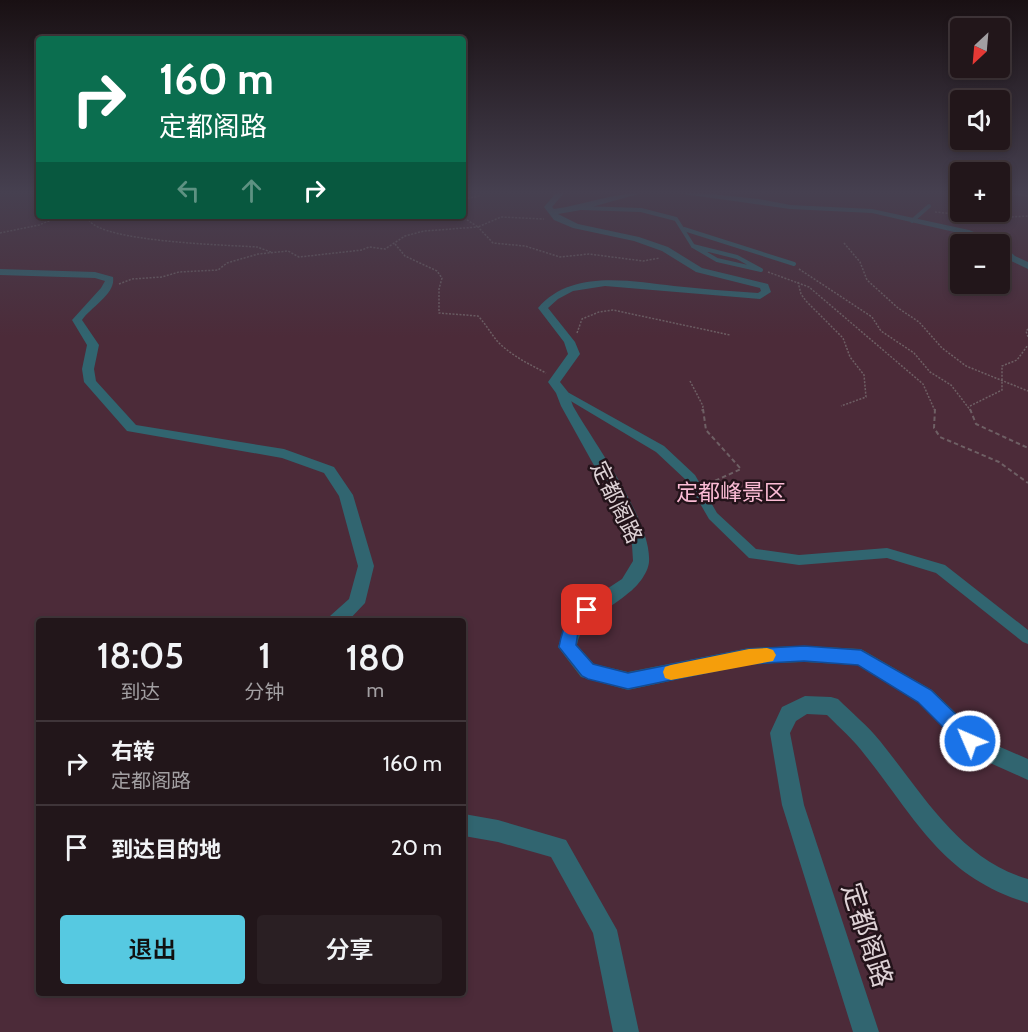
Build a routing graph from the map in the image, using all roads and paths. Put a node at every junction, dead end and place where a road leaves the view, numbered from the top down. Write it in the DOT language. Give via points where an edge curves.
graph roads {
  1 [pos="203,241"];
  2 [pos="399,241"];
  3 [pos="491,241"];
  4 [pos="644,241"];
  5 [pos="690,241"];
  6 [pos="722,241"];
  7 [pos="844,243"];
  8 [pos="395,244"];
  9 [pos="693,246"];
  10 [pos="273,252"];
  11 [pos="674,256"];
  12 [pos="1010,256"];
  13 [pos="794,264"];
  14 [pos="1028,266"];
  15 [pos="761,270"];
  16 [pos="0,272"];
  17 [pos="798,281"];
  18 [pos="118,284"];
  19 [pos="1028,329"];
  20 [pos="730,335"];
  21 [pos="1028,337"];
  22 [pos="573,345"];
  23 [pos="1028,345"];
  24 [pos="1003,380"];
  25 [pos="690,381"];
  26 [pos="559,385"];
  27 [pos="1028,391"];
  28 [pos="841,406"];
  29 [pos="969,406"];
  30 [pos="1028,448"];
  31 [pos="1028,483"];
  32 [pos="698,489"];
  33 [pos="339,618"];
  34 [pos="1028,638"];
  35 [pos="1028,770"];
  36 [pos="466,825"];
  37 [pos="1028,891"];
  38 [pos="626,1032"];
  39 [pos="866,1032"];
  1 -- 10 [label="path"];
  2 -- 8 [label="path"];
  3 -- 11 [label="path" via="560,257 589,254 643,261"];
  4 -- 11 [label="street"];
  5 -- 9 [label="lane"];
  6 -- 13 [label="lane"];
  7 -- 24 [label="path" via="860,262 867,280 919,322 942,348 966,366"];
  8 -- 10 [label="path" via="385,249 369,247 299,257 288,251"];
  8 -- 26 [label="path" via="405,256 437,271 442,278 439,313 478,316 496,341"];
  9 -- 15 [label="lane" via="737,257"];
  9 -- 15 [label="lane" via="718,261"];
  10 -- 18 [label="path" via="227,263 218,270 179,272"];
  11 -- 22 [label="street" via="699,270 765,286 766,292 760,296 620,283 566,291 550,299 543,308 546,317"];
  12 -- 14 [label="street"];
  13 -- 29 [label="path" via="809,278 872,317 880,331 914,353"];
  15 -- 17 [label="path"];
  16 -- 33 [label="street" via="95,275 110,279 109,286 82,310 77,320 93,345 88,369 90,382 132,428 284,454 329,470 346,495 366,566 356,603"];
  17 -- 28 [label="path" via="801,294 843,338 850,357 864,375 866,397"];
  17 -- 31 [label="path" via="922,384 935,408 934,428 940,437 999,462"];
  19 -- 21 [label="path"];
  20 -- 22 [label="path" via="613,310 582,319"];
  22 -- 26 [label="street" via="574,354"];
  23 -- 24 [label="path" via="1017,360 1002,366"];
  24 -- 27 [label="path"];
  24 -- 29 [label="path" via="1002,390"];
  25 -- 32 [label="path" via="704,406 706,430 741,469"];
  26 -- 32 [label="street" via="660,449"];
  26 -- 35 [label="street, 定都阁路" via="640,542 641,564 626,587 587,610 570,630 567,647 588,671 628,681 749,656 861,657 925,696 977,747"];
  29 -- 30 [label="path" via="976,424"];
  32 -- 34 [label="street" via="713,516 753,554 799,560 887,553 940,569"];
  36 -- 38 [label="street" via="558,848 605,930"];
  37 -- 39 [label="street, 定都阁路" via="985,875 932,827 872,746 831,706 806,705 789,714 780,733 793,806"];
}
